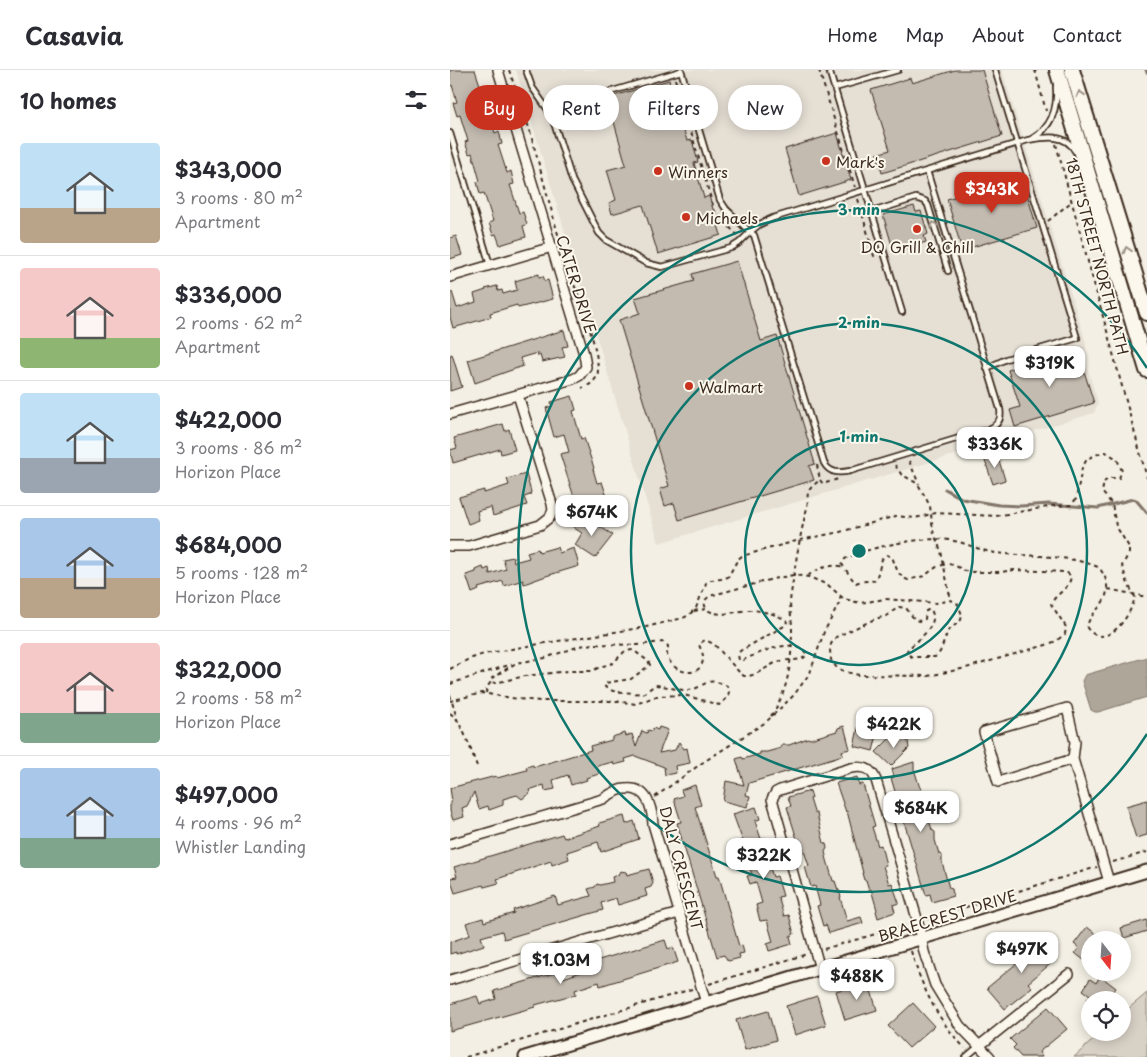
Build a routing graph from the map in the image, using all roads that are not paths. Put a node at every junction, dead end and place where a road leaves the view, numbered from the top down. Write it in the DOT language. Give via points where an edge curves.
graph roads {
  1 [pos="498,70"];
  2 [pos="526,70"];
  3 [pos="681,70"];
  4 [pos="829,70"];
  5 [pos="898,70"];
  6 [pos="995,70"];
  7 [pos="1056,70"];
  8 [pos="1072,70"];
  9 [pos="835,88"];
  10 [pos="619,89"];
  11 [pos="543,103"];
  12 [pos="1074,126"];
  13 [pos="556,130"];
  14 [pos="450,133"];
  15 [pos="1028,140"];
  16 [pos="1018,144"];
  17 [pos="1075,150"];
  18 [pos="927,171"];
  19 [pos="866,190"];
  20 [pos="1087,192"];
  21 [pos="1092,209"];
  22 [pos="872,212"];
  23 [pos="750,232"];
  24 [pos="556,245"];
  25 [pos="1112,250"];
  26 [pos="490,265"];
  27 [pos="948,271"];
  28 [pos="450,277"];
  29 [pos="902,312"];
  30 [pos="1147,313"];
  31 [pos="987,368"];
  32 [pos="1147,370"];
  33 [pos="518,395"];
  34 [pos="450,414"];
  35 [pos="450,546"];
  36 [pos="1074,759"];
  37 [pos="450,844"];
  38 [pos="1147,871"];
  39 [pos="1109,882"];
  40 [pos="679,913"];
  41 [pos="922,938"];
  42 [pos="820,969"];
  43 [pos="1069,974"];
  44 [pos="450,980"];
  45 [pos="706,1003"];
  46 [pos="979,1046"];
  47 [pos="525,1057"];
  48 [pos="966,1057"];
  49 [pos="990,1057"];
  1 -- 24 [label="street, CATER DRIVE"];
  2 -- 11 [label="lane"];
  3 -- 10 [label="lane"];
  3 -- 23 [label="lane" via="720,200"];
  4 -- 9 [label="lane"];
  5 -- 9 [label="lane"];
  6 -- 16 [label="lane"];
  7 -- 12 [label="main road"];
  7 -- 15 [label="lane" via="1054,113 1050,123"];
  30 -- 8 [label="main road, one-way"];
  9 -- 19 [label="lane"];
  12 -- 17 [label="lane"];
  12 -- 25 [label="main road"];
  13 -- 23 [label="lane" via="572,180 599,233 646,263 662,267 731,248"];
  14 -- 26 [label="lane"];
  15 -- 16 [label="lane"];
  15 -- 17 [label="lane" via="1054,137 1069,142"];
  16 -- 18 [label="lane"];
  16 -- 31 [label="lane" via="1077,338"];
  17 -- 20 [label="lane"];
  18 -- 19 [label="lane"];
  18 -- 31 [label="lane"];
  19 -- 22 [label="lane"];
  19 -- 23 [label="lane" via="768,219"];
  21 -- 25 [label="lane"];
  27 -- 22 [label="lane, one-way" via="925,201 916,198"];
  22 -- 29 [label="lane"];
  23 -- 31 [label="lane" via="756,239 820,452 829,470 850,471 993,428 1001,412"];
  24 -- 26 [label="street"];
  24 -- 33 [label="street, CATER DRIVE" via="586,368 573,379"];
  25 -- 32 [label="main road"];
  26 -- 28 [label="street"];
  33 -- 34 [label="street, CATER DRIVE"];
  33 -- 35 [label="street" via="552,504 550,517 540,525 469,546"];
  36 -- 36 [label="street" via="998,782 984,732 1067,708 1075,742"];
  36 -- 39 [label="street"];
  37 -- 40 [label="street, DALY CRESCENT" via="603,799 624,788 634,789 648,798"];
  38 -- 39 [label="street, BRAECREST DRIVE"];
  39 -- 41 [label="street, BRAECREST DRIVE"];
  40 -- 44 [label="street"];
  40 -- 45 [label="street, DALY CRESCENT"];
  41 -- 42 [label="street, BRAECREST DRIVE"];
  41 -- 42 [label="street" via="876,780 866,768 851,768 780,790 772,799"];
  41 -- 46 [label="street" via="929,970 940,996 960,1026"];
  42 -- 45 [label="street, BRAECREST DRIVE"];
  43 -- 46 [label="street"];
  45 -- 47 [label="street, BRAECREST DRIVE"];
  46 -- 48 [label="lane"];
  46 -- 49 [label="street"];
}
